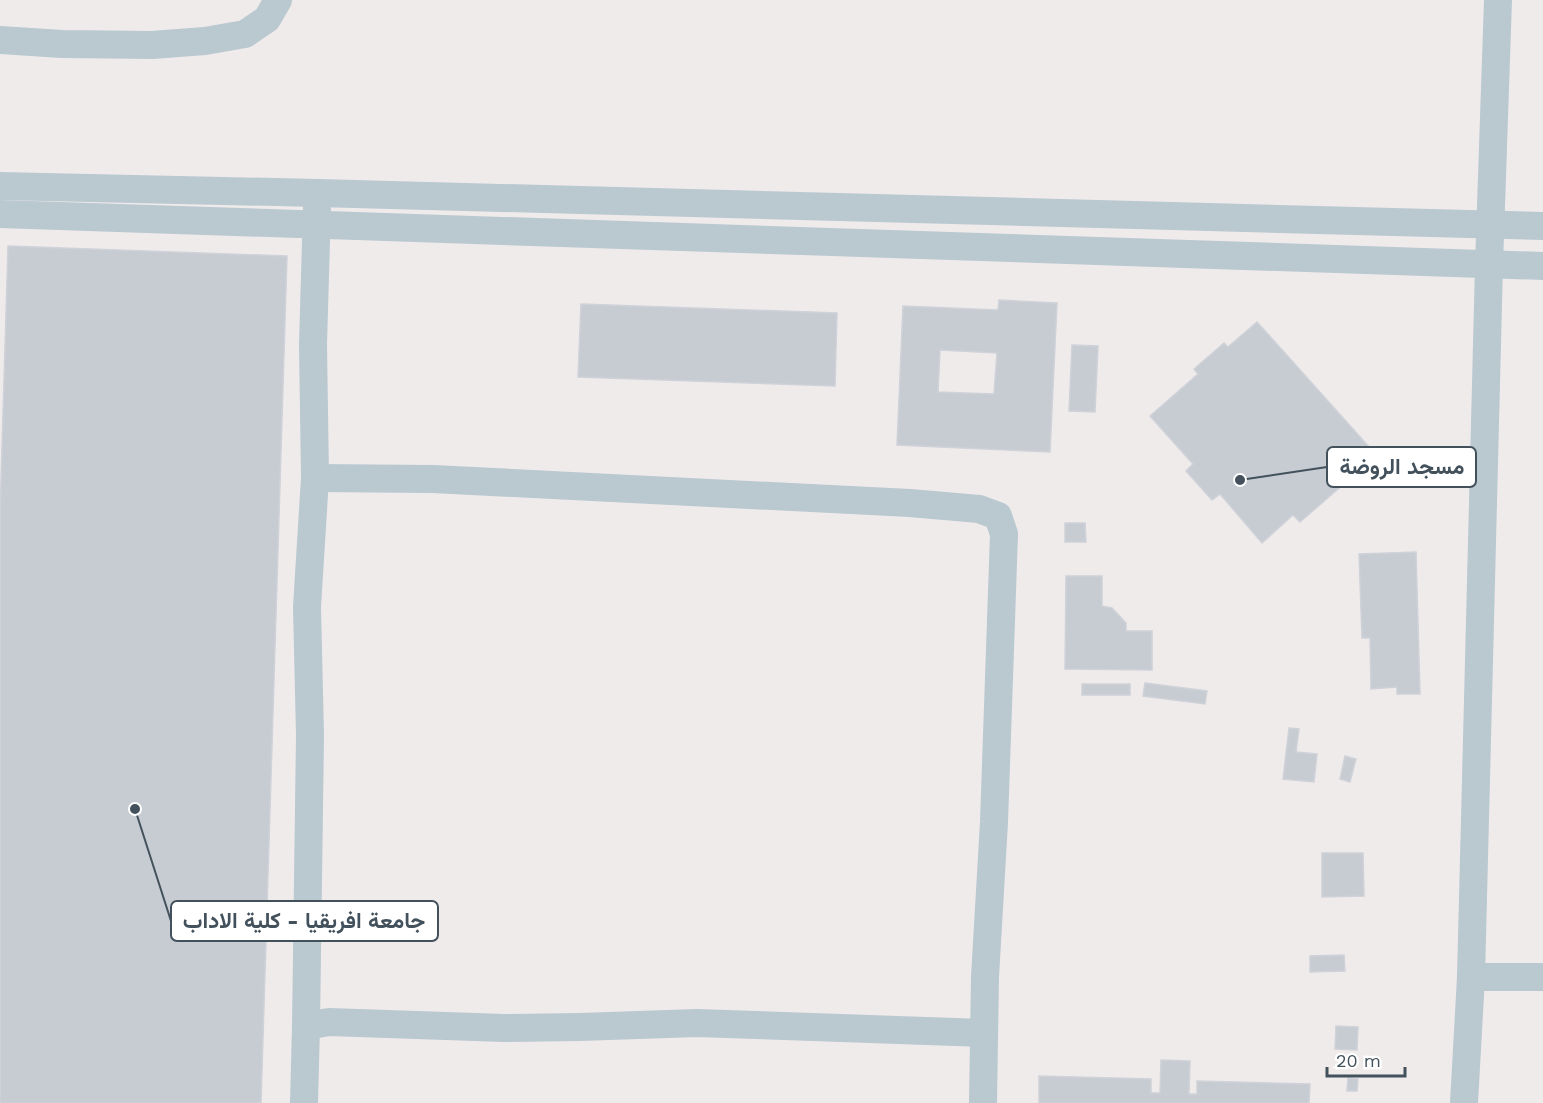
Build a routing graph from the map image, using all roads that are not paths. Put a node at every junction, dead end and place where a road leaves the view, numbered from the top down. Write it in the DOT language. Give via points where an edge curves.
graph roads {
  1 [pos="278,0"];
  2 [pos="1498,0"];
  3 [pos="0,40"];
  4 [pos="0,186"];
  5 [pos="318,193"];
  6 [pos="0,214"];
  7 [pos="317,224"];
  8 [pos="1490,224"];
  9 [pos="1543,226"];
  10 [pos="1489,265"];
  11 [pos="1543,266"];
  12 [pos="315,478"];
  13 [pos="1471,977"];
  14 [pos="1543,977"];
  15 [pos="306,1026"];
  16 [pos="984,1033"];
  17 [pos="304,1103"];
  18 [pos="983,1103"];
  19 [pos="1464,1103"];
  1 -- 3 [label="street" via="267,19 245,34 205,41 74,45"];
  2 -- 8 [label="street"];
  4 -- 5 [label="street"];
  5 -- 7 [label="street"];
  5 -- 8 [label="street"];
  6 -- 7 [label="street"];
  7 -- 10 [label="street"];
  7 -- 12 [label="street"];
  8 -- 9 [label="street"];
  8 -- 10 [label="street"];
  10 -- 11 [label="street"];
  10 -- 13 [label="street"];
  12 -- 15 [label="street" via="307,607 310,735"];
  12 -- 16 [label="street" via="433,479 910,503 979,509 998,516 1004,534"];
  13 -- 14 [label="street"];
  13 -- 19 [label="street"];
  15 -- 16 [label="street" via="329,1022 504,1028 697,1023"];
  15 -- 17 [label="street"];
  16 -- 18 [label="street"];
}
